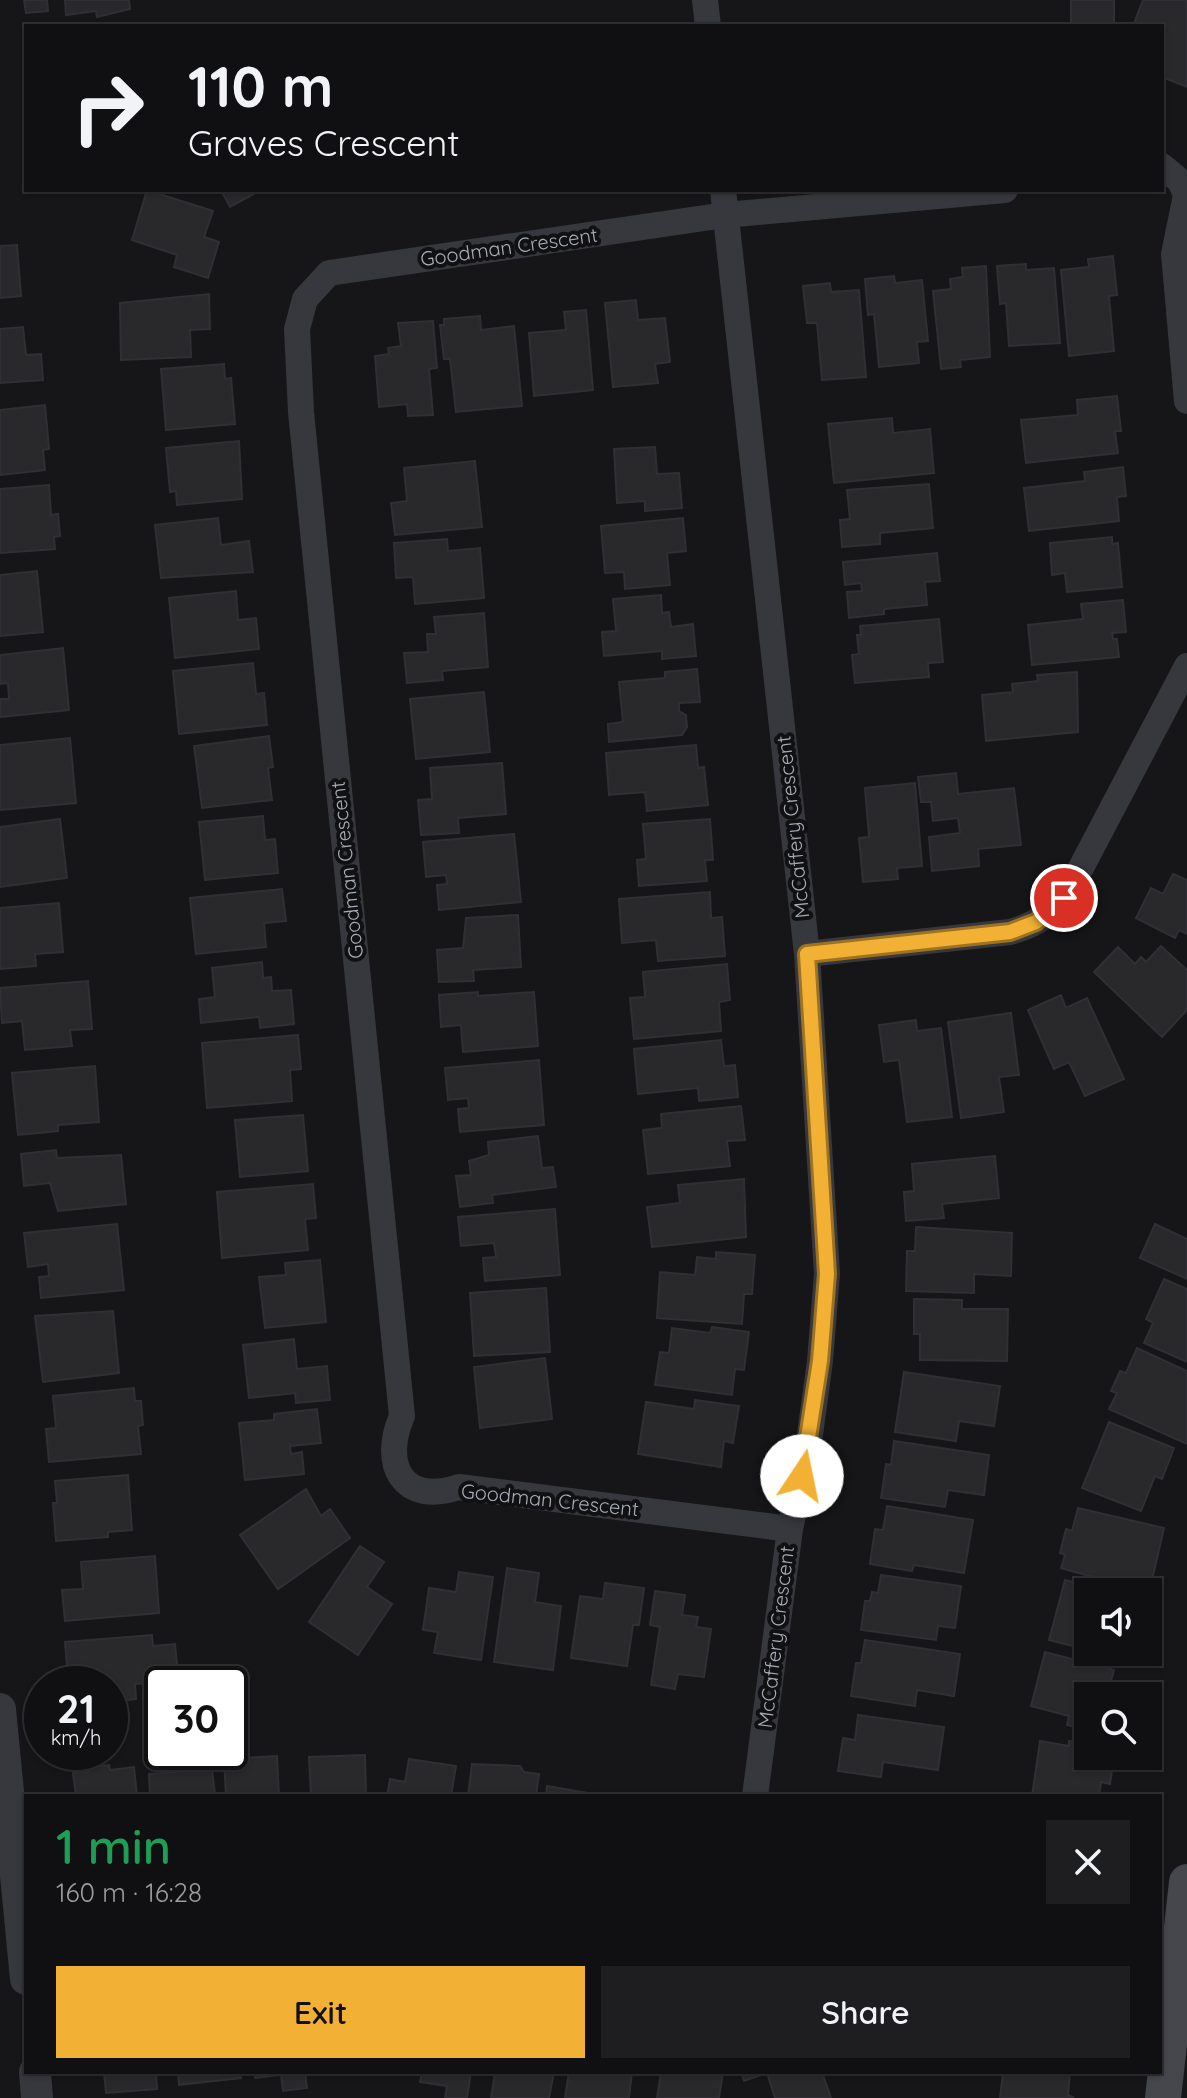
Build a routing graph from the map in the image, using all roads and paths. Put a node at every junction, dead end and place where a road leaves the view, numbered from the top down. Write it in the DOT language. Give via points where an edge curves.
graph roads {
  1 [pos="705,0"];
  2 [pos="708,24"];
  3 [pos="1164,168"];
  4 [pos="962,192"];
  5 [pos="724,203"];
  6 [pos="1187,401"];
  7 [pos="1187,666"];
  8 [pos="807,954"];
  9 [pos="790,1529"];
  10 [pos="0,1709"];
  11 [pos="755,1794"];
  12 [pos="1187,1882"];
  13 [pos="24,1936"];
  14 [pos="35,2074"];
  15 [pos="37,2098"];
  16 [pos="1163,2098"];
  1 -- 2 [label="street"];
  3 -- 6 [label="street" via="1180,181 1186,195 1174,254"];
  4 -- 5 [label="street"];
  5 -- 8 [label="street, McCaffery Crescent"];
  5 -- 9 [label="street, Goodman Crescent" via="329,273 305,299 297,329 301,412 398,1368 402,1416 392,1438 395,1468 409,1486 427,1492 459,1487"];
  7 -- 8 [label="street" via="1055,909 1010,932"];
  8 -- 9 [label="street, McCaffery Crescent" via="827,1274 808,1449"];
  9 -- 11 [label="street, McCaffery Crescent"];
  10 -- 13 [label="street"];
  12 -- 16 [label="main road"];
  14 -- 15 [label="street"];
}
